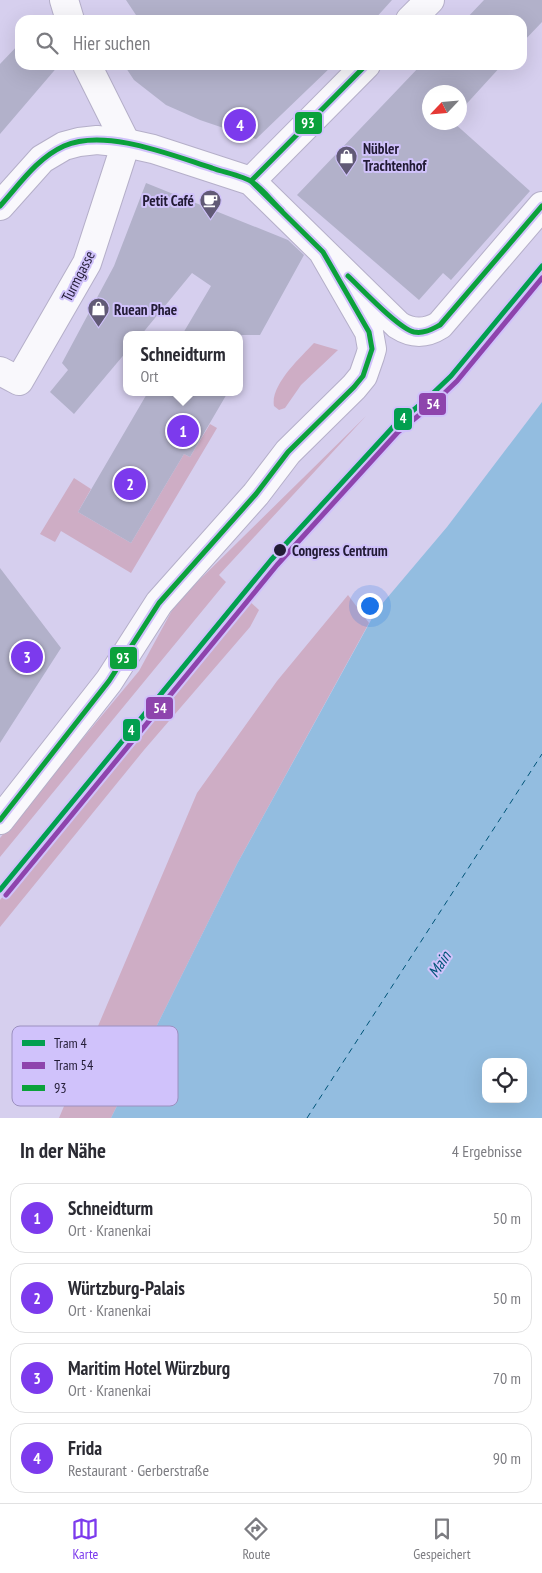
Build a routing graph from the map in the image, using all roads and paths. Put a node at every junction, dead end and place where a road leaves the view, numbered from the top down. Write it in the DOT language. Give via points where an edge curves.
graph roads {
  1 [pos="64,0"];
  2 [pos="430,0"];
  3 [pos="68,15"];
  4 [pos="415,15"];
  5 [pos="90,70"];
  6 [pos="361,70"];
  7 [pos="126,143"];
  8 [pos="252,181"];
  9 [pos="0,206"];
  10 [pos="542,206"];
  11 [pos="323,252"];
  12 [pos="0,371"];
  13 [pos="0,820"];
  1 -- 3 [label="street"];
  2 -- 4 [label="street"];
  5 -- 7 [label="street"];
  6 -- 8 [label="street"];
  7 -- 8 [label="street"];
  7 -- 9 [label="street" via="97,140 64,146 42,159"];
  7 -- 12 [label="street, Turmgasse" via="87,263 20,381"];
  8 -- 11 [label="street"];
  10 -- 11 [label="street" via="440,325 432,330 411,331 398,325"];
  11 -- 13 [label="street" via="369,332 372,349 362,376 288,452 256,494 159,603 109,682"];
}
